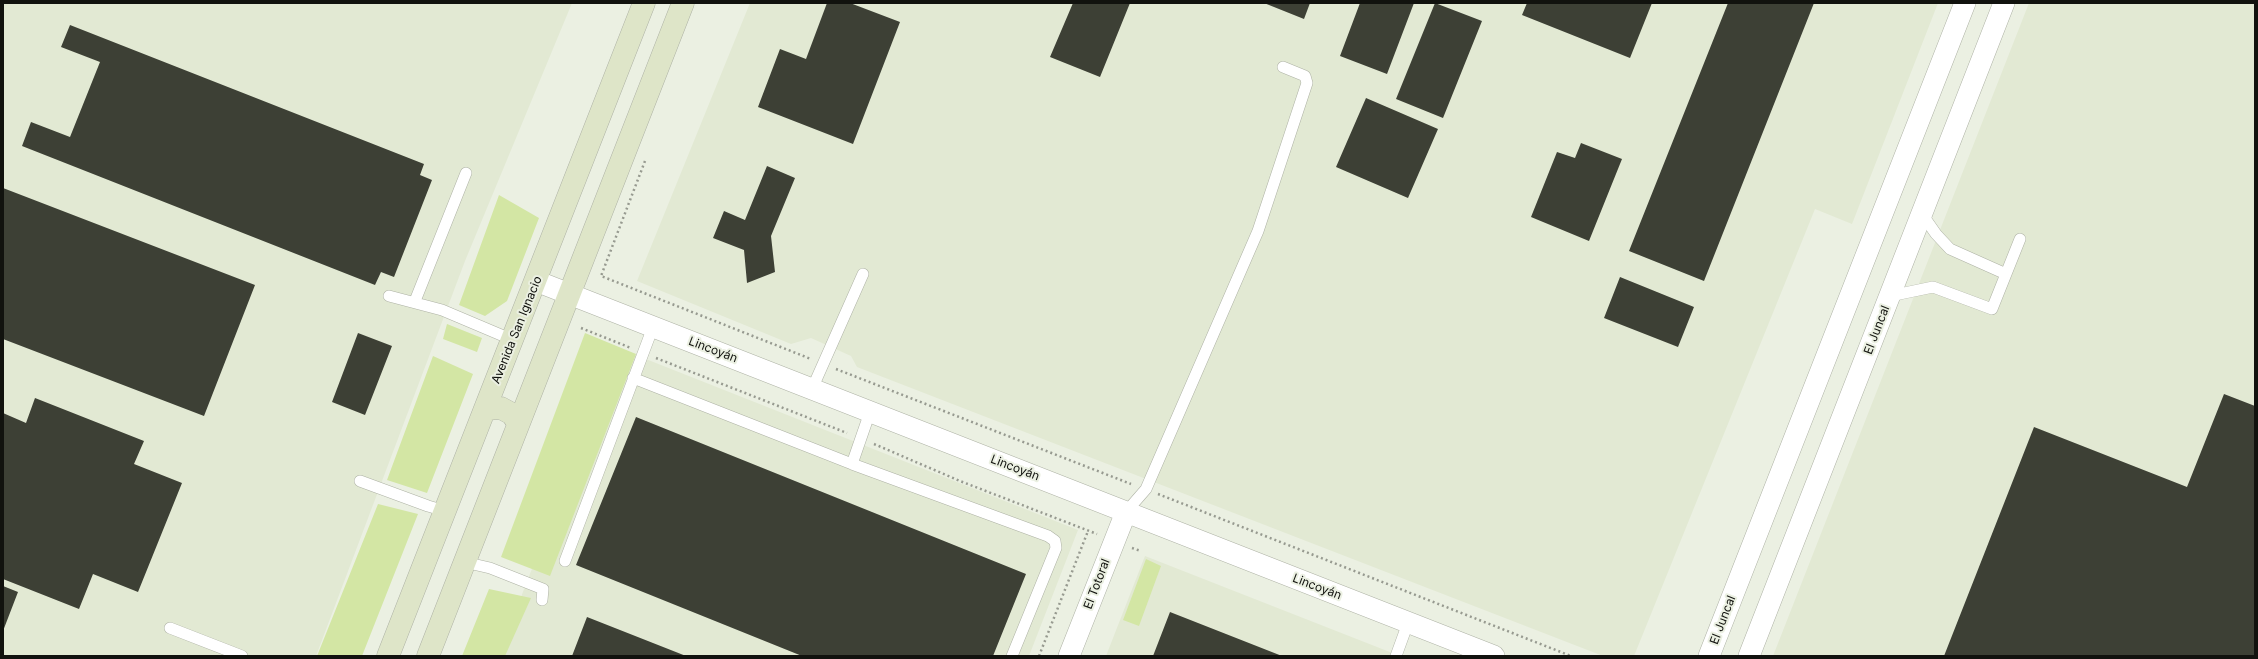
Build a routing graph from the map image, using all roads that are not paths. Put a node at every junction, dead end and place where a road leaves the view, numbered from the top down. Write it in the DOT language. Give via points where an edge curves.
graph roads {
  1 [pos="644,3"];
  2 [pos="683,3"];
  3 [pos="1965,3"];
  4 [pos="2004,3"];
  5 [pos="1283,67"];
  6 [pos="466,173"];
  7 [pos="1922,214"];
  8 [pos="2020,239"];
  9 [pos="863,274"];
  10 [pos="2006,274"];
  11 [pos="536,281"];
  12 [pos="569,294"];
  13 [pos="390,296"];
  14 [pos="1890,296"];
  15 [pos="415,301"];
  16 [pos="653,327"];
  17 [pos="513,340"];
  18 [pos="633,378"];
  19 [pos="812,389"];
  20 [pos="486,408"];
  21 [pos="870,412"];
  22 [pos="518,423"];
  23 [pos="852,464"];
  24 [pos="360,481"];
  25 [pos="445,511"];
  26 [pos="1126,512"];
  27 [pos="565,561"];
  28 [pos="464,562"];
  29 [pos="542,600"];
  30 [pos="1408,623"];
  31 [pos="170,628"];
  32 [pos="242,656"];
  33 [pos="388,656"];
  34 [pos="428,656"];
  35 [pos="1012,656"];
  36 [pos="1069,656"];
  37 [pos="1396,656"];
  38 [pos="1494,656"];
  39 [pos="1709,656"];
  40 [pos="1748,656"];
  1 -- 11 [label="main road, Avenida San Ignacio"];
  2 -- 12 [label="main road"];
  3 -- 39 [label="street, El Juncal"];
  4 -- 7 [label="street, El Juncal"];
  5 -- 26 [label="lane" via="1305,76 1307,83 1258,231 1146,489"];
  6 -- 15 [label="lane"];
  7 -- 10 [label="lane" via="1950,249"];
  7 -- 14 [label="street, El Juncal"];
  8 -- 10 [label="lane"];
  9 -- 19 [label="lane"];
  10 -- 14 [label="lane" via="1992,309 1933,287"];
  11 -- 12 [label="street, Lincoyán"];
  11 -- 17 [label="main road, Avenida San Ignacio"];
  12 -- 16 [label="street, Lincoyán"];
  12 -- 22 [label="main road"];
  13 -- 15 [label="lane"];
  14 -- 40 [label="street, El Juncal"];
  15 -- 17 [label="lane"];
  16 -- 18 [label="lane"];
  16 -- 19 [label="street, Lincoyán"];
  17 -- 20 [label="main road, Avenida San Ignacio"];
  18 -- 23 [label="lane"];
  18 -- 27 [label="lane"];
  19 -- 21 [label="street, Lincoyán"];
  20 -- 22 [label="main road" via="501,408 512,414"];
  20 -- 25 [label="main road, Avenida San Ignacio"];
  21 -- 23 [label="lane"];
  21 -- 26 [label="street, Lincoyán"];
  22 -- 28 [label="main road"];
  23 -- 35 [label="lane" via="1048,536 1055,541 1056,548"];
  24 -- 25 [label="lane"];
  25 -- 33 [label="main road, Avenida San Ignacio"];
  26 -- 30 [label="street, Lincoyán"];
  26 -- 36 [label="street, El Totoral"];
  28 -- 29 [label="lane" via="490,568 543,589"];
  28 -- 34 [label="main road"];
  30 -- 37 [label="lane"];
  30 -- 38 [label="street, Lincoyán"];
  31 -- 32 [label="lane"];
}
